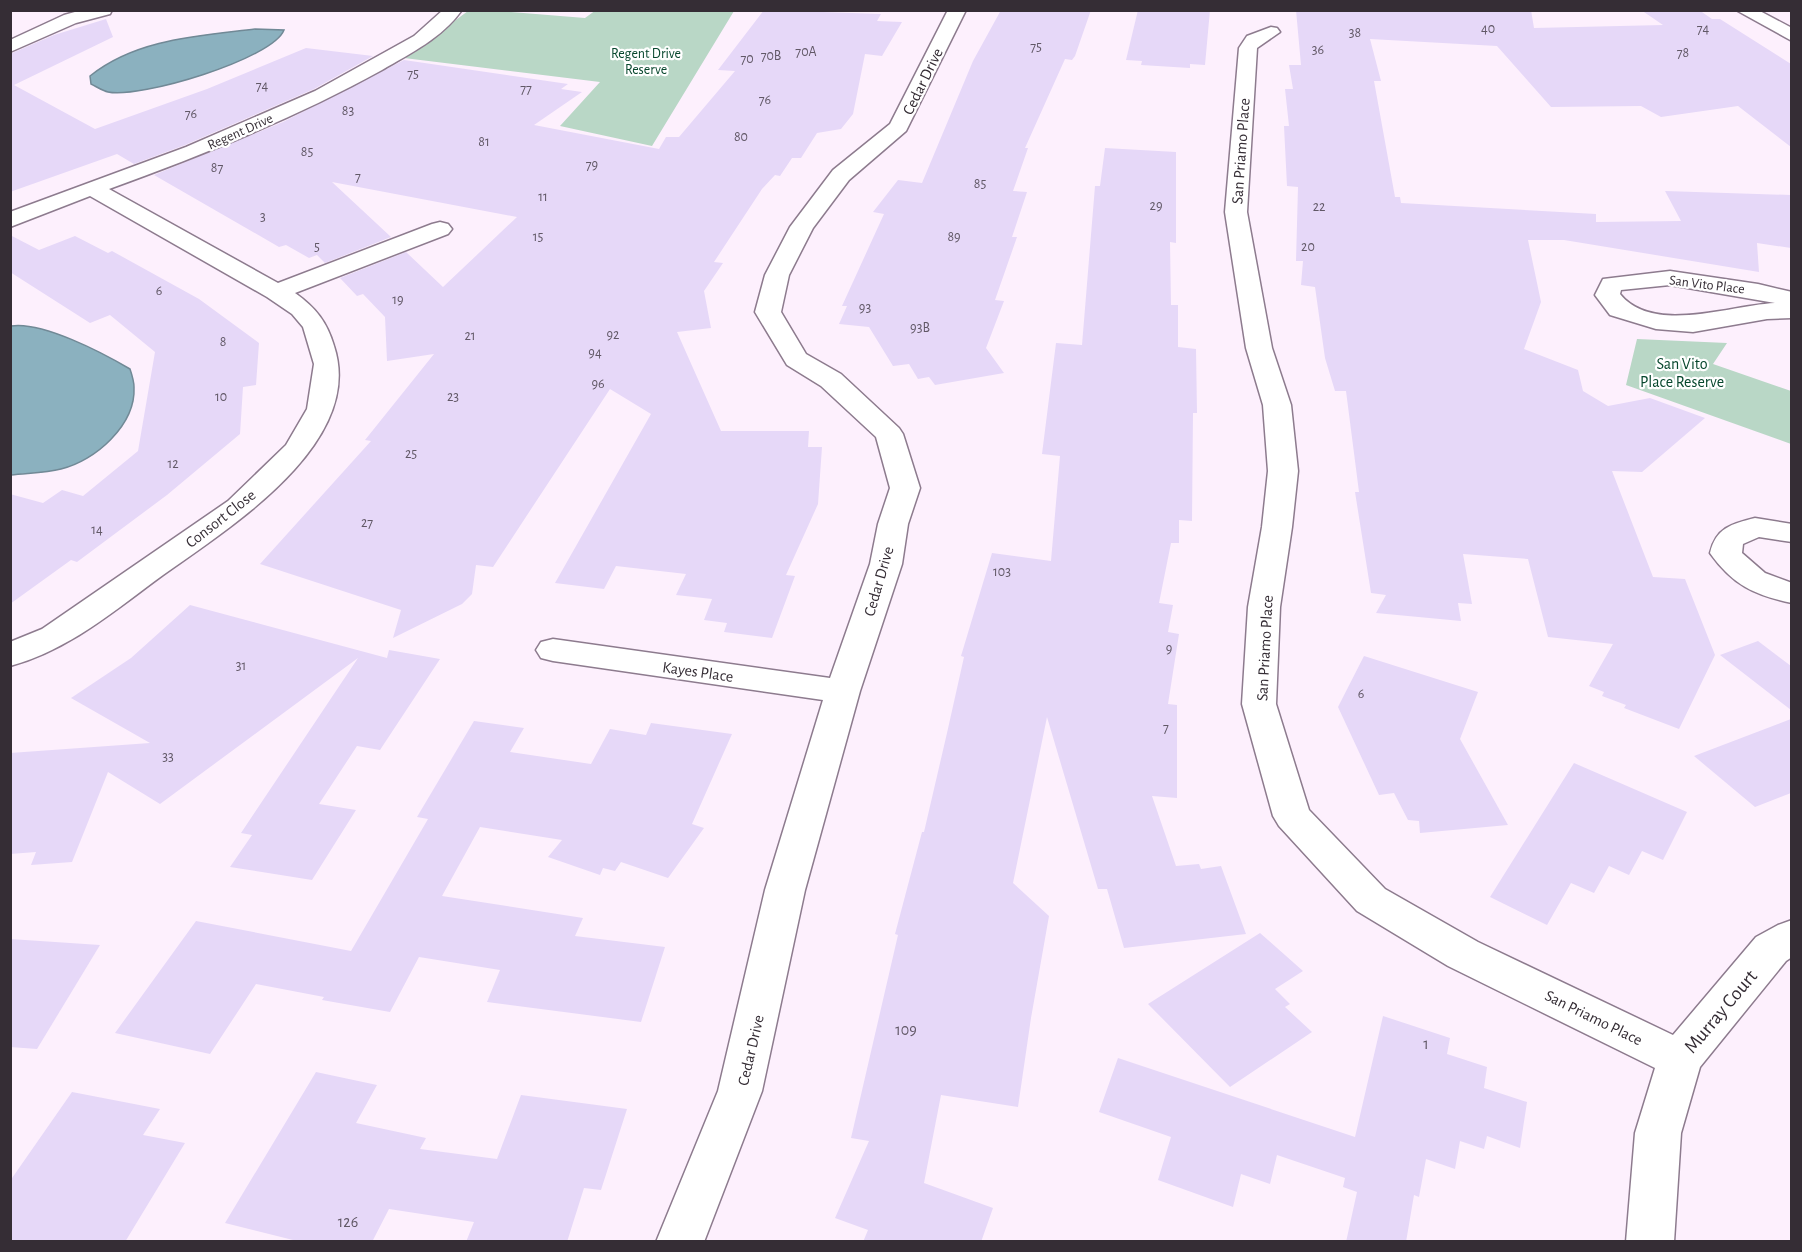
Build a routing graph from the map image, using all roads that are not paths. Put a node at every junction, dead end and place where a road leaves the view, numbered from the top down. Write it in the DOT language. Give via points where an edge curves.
graph roads {
  1 [pos="104,10"];
  2 [pos="454,10"];
  3 [pos="957,10"];
  4 [pos="1744,10"];
  5 [pos="1271,32"];
  6 [pos="1791,36"];
  7 [pos="10,47"];
  8 [pos="91,188"];
  9 [pos="10,220"];
  10 [pos="440,229"];
  11 [pos="276,292"];
  12 [pos="1791,300"];
  13 [pos="1791,310"];
  14 [pos="1791,533"];
  15 [pos="1791,593"];
  16 [pos="553,650"];
  17 [pos="10,655"];
  18 [pos="843,691"];
  19 [pos="1791,936"];
  20 [pos="1680,1059"];
  21 [pos="680,1242"];
  22 [pos="1650,1242"];
  1 -- 7 [label="street" via="70,19"];
  2 -- 8 [label="street, Regent Drive" via="421,39 322,95 193,151"];
  3 -- 18 [label="street, Cedar Drive" via="899,127 842,175 802,227 777,275 768,312 796,359 831,380 889,434 905,488 886,564"];
  4 -- 6 [label="street"];
  5 -- 20 [label="street, San Priamo Place" via="1254,40 1248,48 1236,212 1259,348 1277,405 1283,471 1264,607 1258,704 1292,816 1371,900 1463,954"];
  8 -- 9 [label="street, Regent Drive"];
  8 -- 11 [label="street, Consort Close"];
  10 -- 11 [label="street"];
  11 -- 17 [label="street, Consort Close" via="301,309 315,326 327,364 321,408 297,450 239,507 54,637"];
  12 -- 13 [label="street, San Vito Place" via="1670,278 1612,284 1607,295 1619,310 1665,322 1693,324"];
  14 -- 15 [label="street" via="1755,527 1729,539 1726,553 1734,567 1769,589"];
  16 -- 18 [label="street, Kayes Place"];
  18 -- 21 [label="street, Cedar Drive" via="785,890 740,1091"];
  19 -- 20 [label="street, Murray Court" via="1771,949"];
  20 -- 22 [label="street, Murray Court" via="1658,1132"];
}
